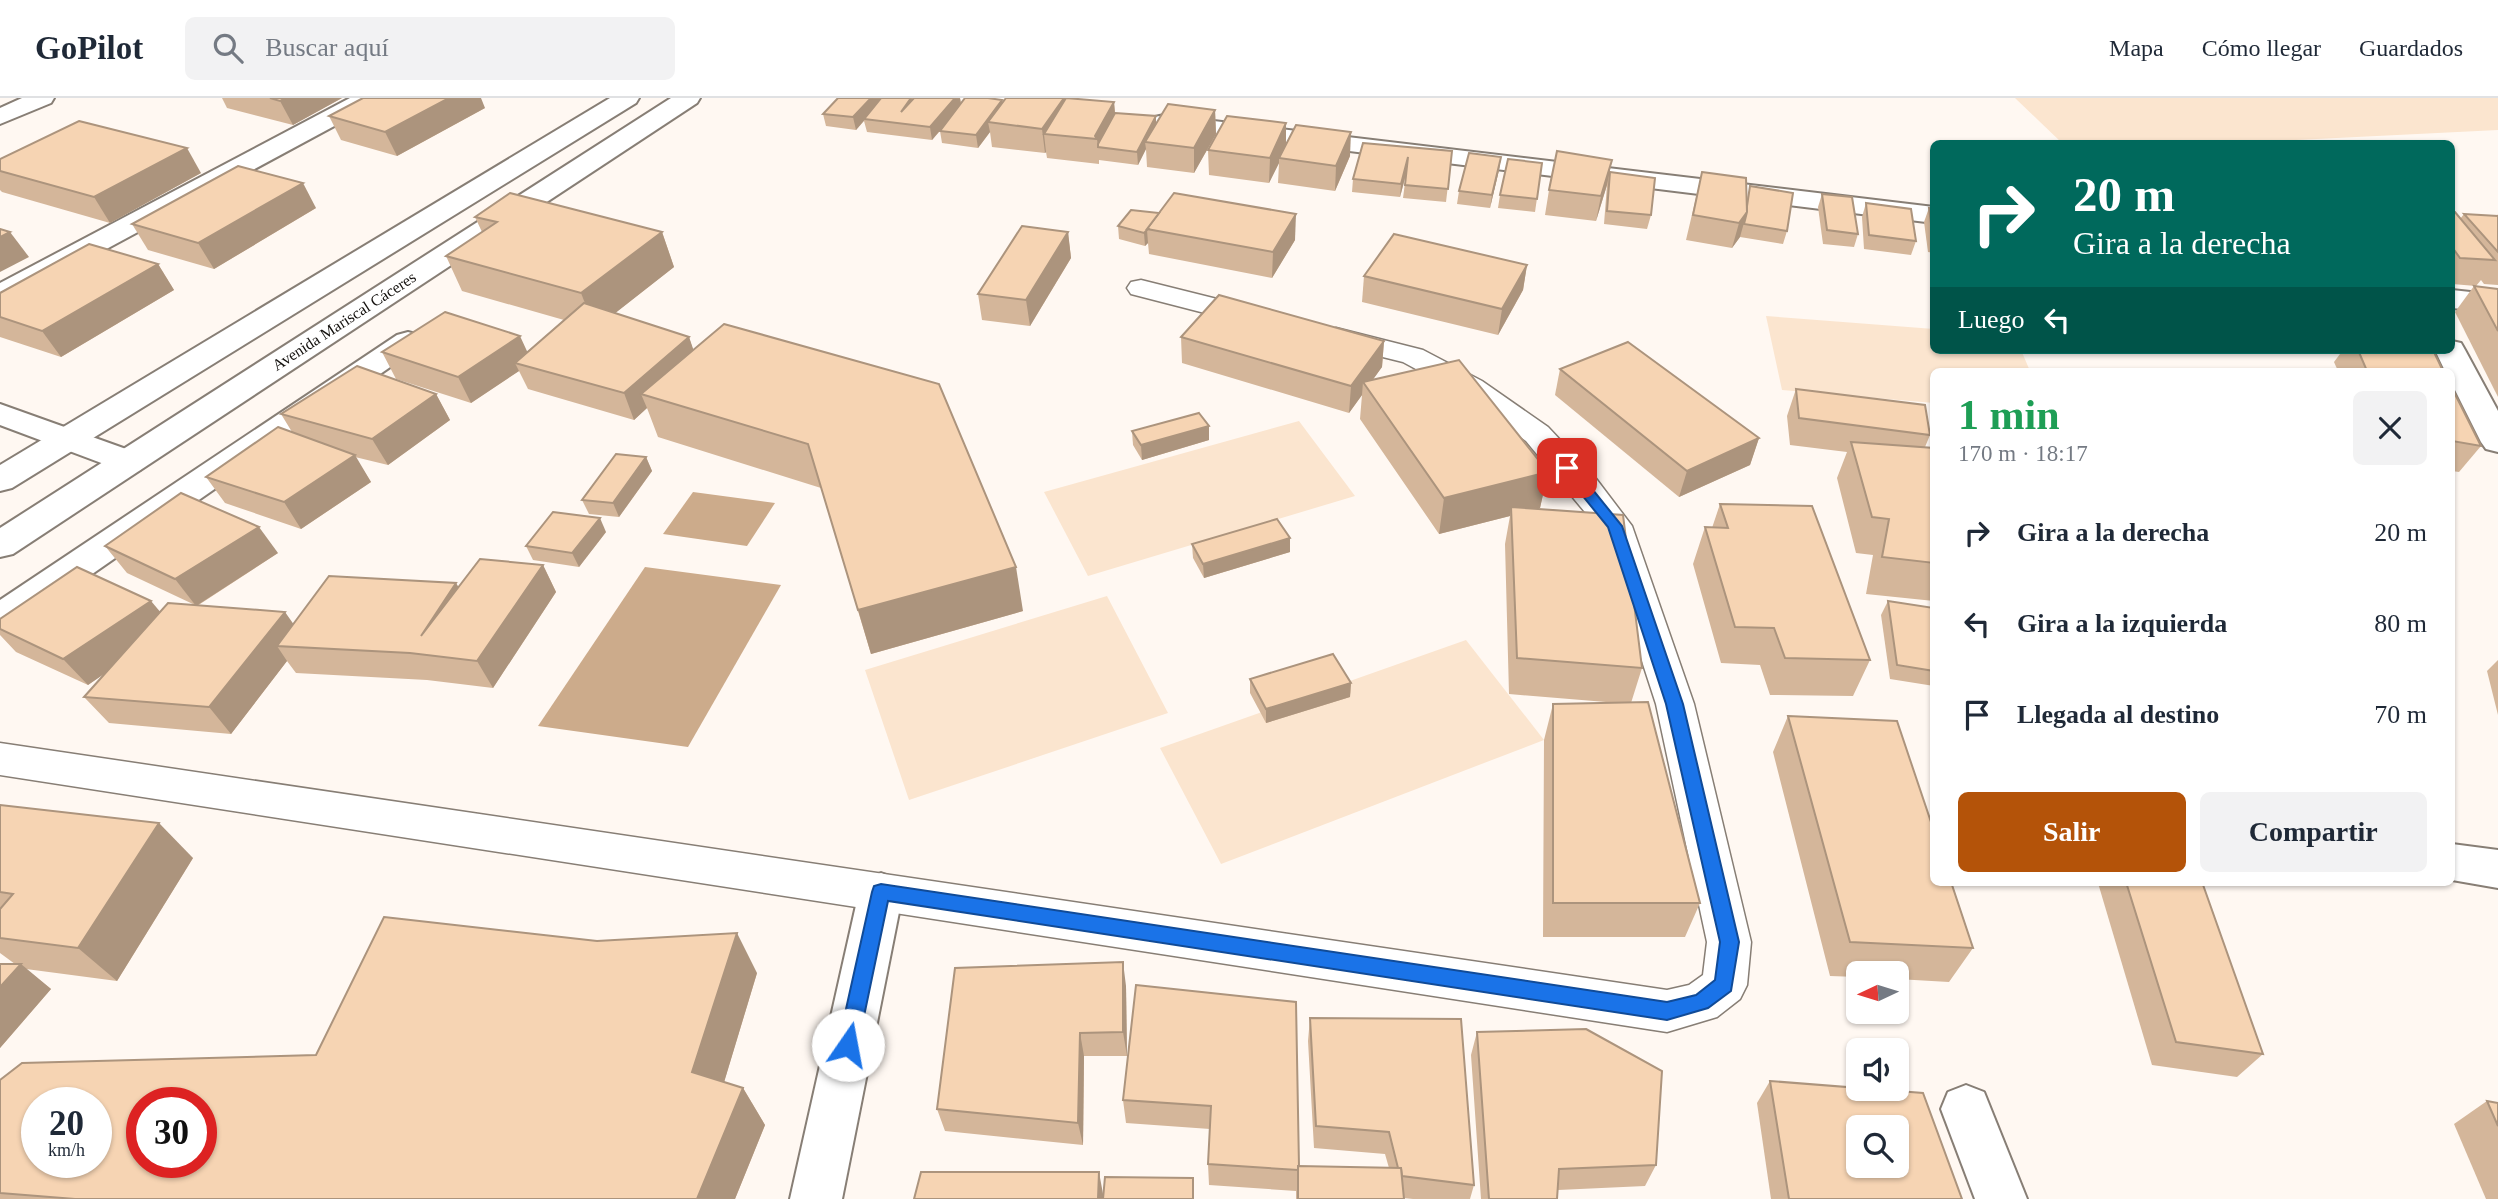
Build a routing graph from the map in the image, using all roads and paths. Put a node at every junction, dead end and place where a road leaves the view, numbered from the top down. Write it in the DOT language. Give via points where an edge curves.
graph roads {
  1 [pos="42,98"];
  2 [pos="368,98"];
  3 [pos="627,98"];
  4 [pos="688,98"];
  5 [pos="0,117"];
  6 [pos="1142,120"];
  7 [pos="1930,215"];
  8 [pos="1142,288"];
  9 [pos="0,295"];
  10 [pos="2455,299"];
  11 [pos="2498,304"];
  12 [pos="408,341"];
  13 [pos="2452,354"];
  14 [pos="0,414"];
  15 [pos="67,439"];
  16 [pos="2498,442"];
  17 [pos="128,462"];
  18 [pos="0,480"];
  19 [pos="0,545"];
  20 [pos="0,619"];
  21 [pos="0,759"];
  22 [pos="2455,862"];
  23 [pos="2498,869"];
  24 [pos="881,892"];
  25 [pos="1966,1109"];
  26 [pos="816,1199"];
  27 [pos="2001,1199"];
  1 -- 5 [label="street"];
  2 -- 9 [label="street"];
  3 -- 15 [label="street"];
  4 -- 17 [label="street, Avenida Mariscal Cáceres"];
  6 -- 7 [label="street"];
  8 -- 24 [label="lane" via="1413,356 1471,387 1537,434 1582,484 1615,526 1675,704 1729,942 1724,985 1701,1002 1667,1011"];
  10 -- 11 [label="street"];
  12 -- 20 [label="street"];
  13 -- 16 [label="street"];
  14 -- 15 [label="street"];
  15 -- 17 [label="street"];
  15 -- 18 [label="street"];
  17 -- 19 [label="street, Avenida Mariscal Cáceres"];
  21 -- 24 [label="lane"];
  22 -- 23 [label="street"];
  24 -- 26 [label="street"];
  25 -- 27 [label="street"];
}
